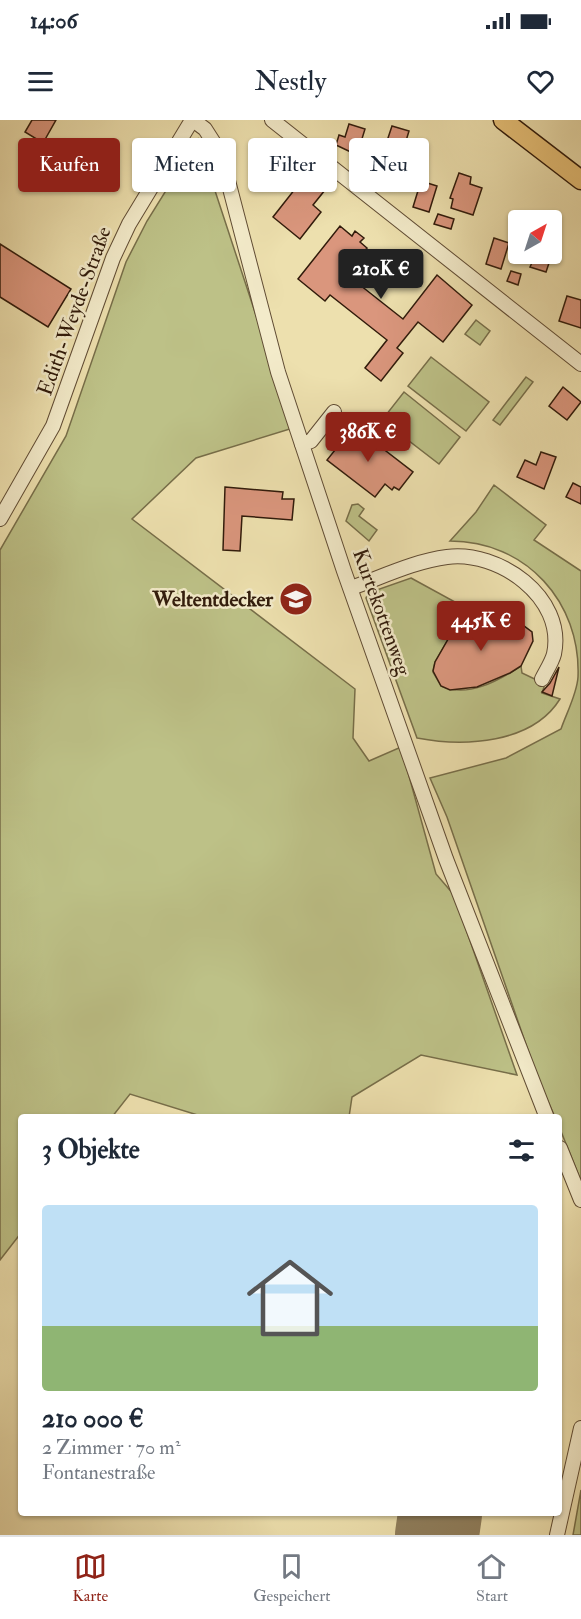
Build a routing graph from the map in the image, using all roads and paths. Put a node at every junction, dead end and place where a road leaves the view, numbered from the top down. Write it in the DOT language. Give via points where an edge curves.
graph roads {
  1 [pos="193,120"];
  2 [pos="272,120"];
  3 [pos="503,120"];
  4 [pos="581,180"];
  5 [pos="581,364"];
  6 [pos="334,412"];
  7 [pos="302,444"];
  8 [pos="0,519"];
  9 [pos="351,588"];
  10 [pos="542,679"];
  11 [pos="545,1114"];
  12 [pos="562,1153"];
  13 [pos="581,1200"];
  14 [pos="581,1428"];
  15 [pos="578,1463"];
  16 [pos="557,1535"];
  1 -- 7 [label="street, Kurtekottenweg" via="205,129 221,154 278,372"];
  1 -- 8 [label="street, Edith-Weyde-Straße" via="129,224 113,258 53,426"];
  2 -- 5 [label="street"];
  3 -- 4 [label="main road"];
  6 -- 7 [label="street" via="311,441"];
  7 -- 9 [label="street, Kurtekottenweg"];
  9 -- 10 [label="street" via="449,556 473,557 497,565 530,586 548,613 555,633 554,655"];
  9 -- 11 [label="street, Kurtekottenweg" via="446,859"];
  12 -- 13 [label="street"];
  14 -- 15 [label="street"];
  15 -- 16 [label="street"];
}
